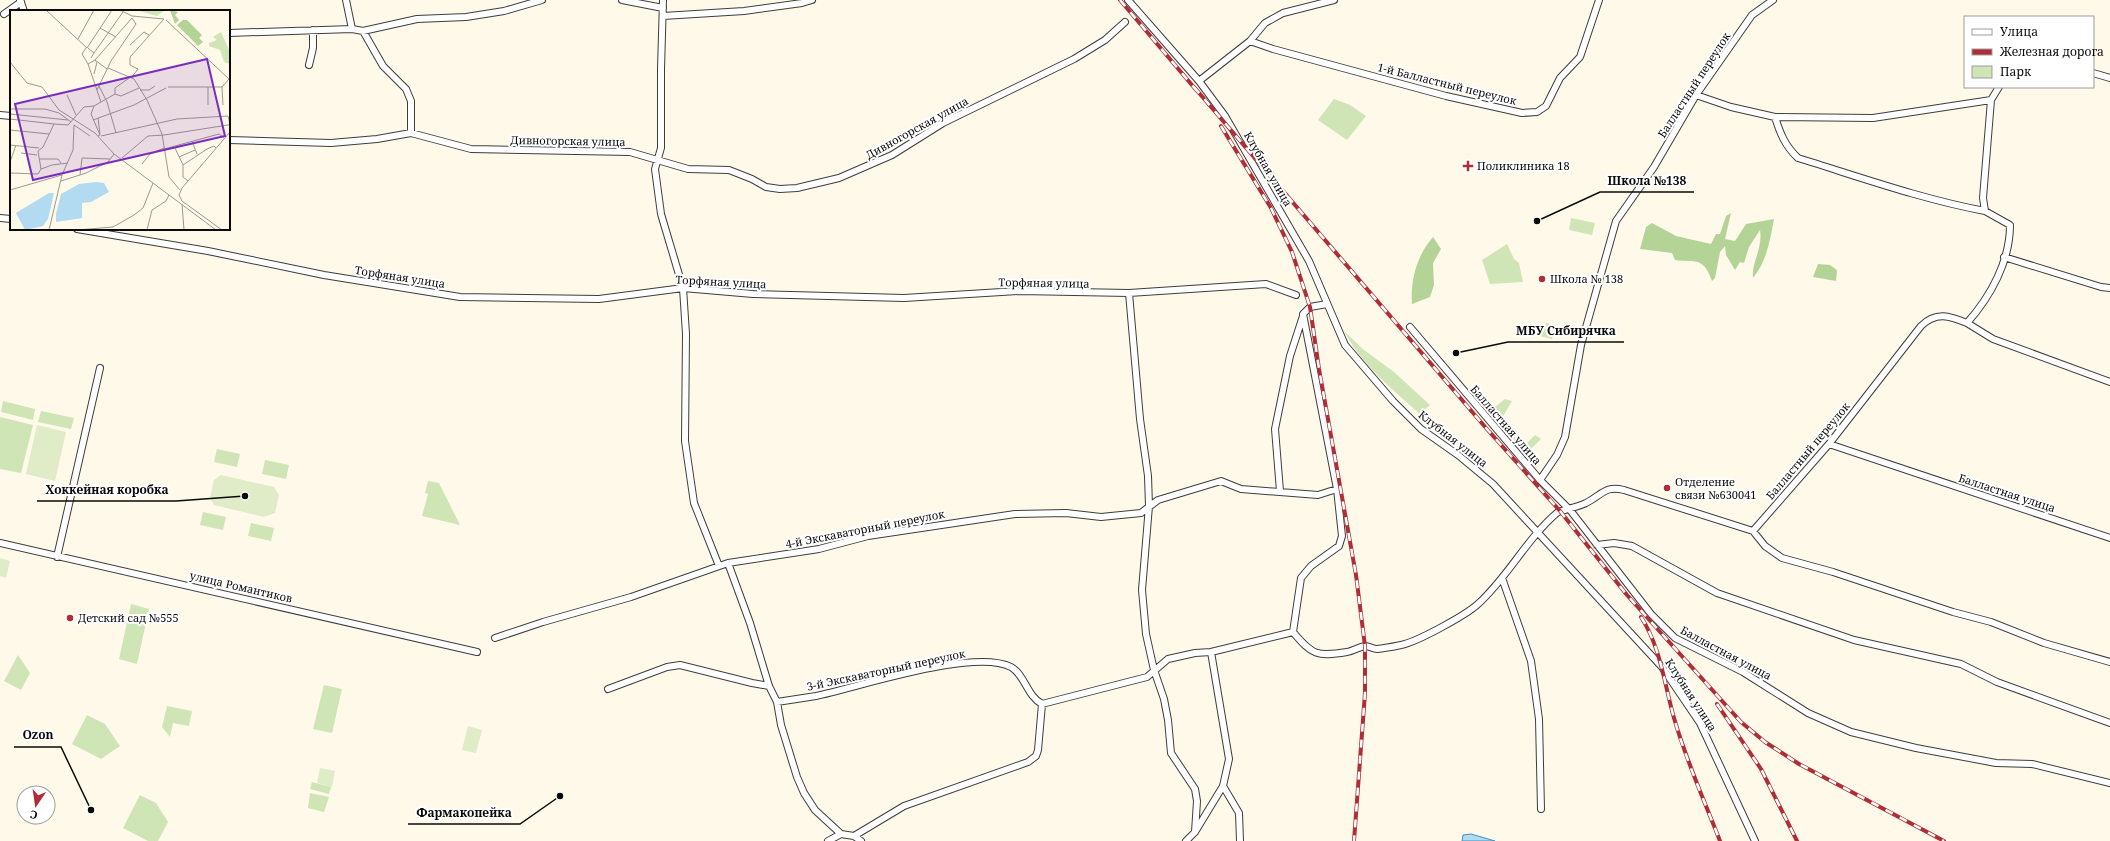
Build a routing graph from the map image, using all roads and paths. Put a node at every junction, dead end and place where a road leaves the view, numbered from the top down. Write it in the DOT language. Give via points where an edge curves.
graph roads {
  1 [pos="346,0"];
  2 [pos="542,0"];
  3 [pos="622,0"];
  4 [pos="663,0"];
  5 [pos="812,0"];
  6 [pos="1128,0"];
  7 [pos="1334,0"];
  8 [pos="1599,0"];
  9 [pos="1773,0"];
  10 [pos="20,1"];
  11 [pos="663,8"];
  12 [pos="4,14"];
  13 [pos="663,16"];
  14 [pos="1125,22"];
  15 [pos="352,29"];
  16 [pos="313,30"];
  17 [pos="363,31"];
  18 [pos="230,33"];
  19 [pos="1250,41"];
  20 [pos="309,65"];
  21 [pos="2094,72"];
  22 [pos="2110,78"];
  23 [pos="1199,81"];
  24 [pos="1998,88"];
  25 [pos="1696,95"];
  26 [pos="1991,100"];
  27 [pos="0,115"];
  28 [pos="10,116"];
  29 [pos="1775,117"];
  30 [pos="411,133"];
  31 [pos="230,140"];
  32 [pos="658,160"];
  33 [pos="1985,211"];
  34 [pos="0,218"];
  35 [pos="10,219"];
  36 [pos="83,230"];
  37 [pos="2004,257"];
  38 [pos="683,288"];
  39 [pos="2110,288"];
  40 [pos="1129,293"];
  41 [pos="1296,295"];
  42 [pos="1326,304"];
  43 [pos="1303,314"];
  44 [pos="1967,323"];
  45 [pos="1410,327"];
  46 [pos="100,368"];
  47 [pos="2110,382"];
  48 [pos="1829,444"];
  49 [pos="1540,480"];
  50 [pos="1337,489"];
  51 [pos="1280,491"];
  52 [pos="1149,506"];
  53 [pos="1570,510"];
  54 [pos="1753,531"];
  55 [pos="1538,532"];
  56 [pos="2110,538"];
  57 [pos="0,543"];
  58 [pos="1597,545"];
  59 [pos="57,556"];
  60 [pos="728,563"];
  61 [pos="719,566"];
  62 [pos="1502,578"];
  63 [pos="1293,632"];
  64 [pos="495,638"];
  65 [pos="477,652"];
  66 [pos="1211,652"];
  67 [pos="2110,662"];
  68 [pos="1154,670"];
  69 [pos="769,686"];
  70 [pos="608,689"];
  71 [pos="777,702"];
  72 [pos="1042,704"];
  73 [pos="2110,723"];
  74 [pos="2110,783"];
  75 [pos="1223,786"];
  76 [pos="1541,809"];
  77 [pos="1194,832"];
  78 [pos="841,834"];
  79 [pos="854,836"];
  80 [pos="828,841"];
  81 [pos="861,841"];
  82 [pos="1186,841"];
  83 [pos="1240,841"];
  84 [pos="1756,841"];
  1 -- 15 [label="street"];
  2 -- 17 [label="street" via="474,16 417,19"];
  3 -- 11 [label="street"];
  4 -- 11 [label="street"];
  5 -- 13 [label="street" via="744,11"];
  6 -- 23 [label="street, Клубная улица"];
  7 -- 19 [label="street" via="1283,13 1265,23"];
  8 -- 19 [label="street, 1-й Балластный переулок" via="1580,57 1560,78 1546,106 1537,112 1522,113 1446,96"];
  9 -- 25 [label="street, Балластный переулок" via="1752,15"];
  10 -- 12 [label="street"];
  11 -- 13 [label="street"];
  13 -- 32 [label="street" via="661,148"];
  14 -- 32 [label="street, Дивногорская улица" via="1105,40 1074,58 943,123 892,155 838,178 797,188 780,189 766,187 729,170 688,169"];
  15 -- 16 [label="street"];
  15 -- 17 [label="street"];
  16 -- 18 [label="street"];
  16 -- 20 [label="street" via="313,48"];
  17 -- 30 [label="street" via="383,66 406,89 411,101"];
  19 -- 23 [label="street"];
  21 -- 22 [label="street"];
  23 -- 42 [label="street, Клубная улица" via="1225,116 1261,176 1309,261"];
  24 -- 26 [label="street"];
  25 -- 29 [label="street" via="1731,107"];
  25 -- 49 [label="street, Балластный переулок" via="1654,167 1616,221 1581,345 1565,437"];
  26 -- 29 [label="street" via="1873,118"];
  26 -- 33 [label="street" via="1983,190"];
  27 -- 28 [label="street"];
  29 -- 33 [label="street" via="1788,149 1798,158 1946,204"];
  30 -- 31 [label="street, Дивногорская улица" via="331,143"];
  30 -- 32 [label="street, Дивногорская улица" via="471,150 630,152"];
  32 -- 38 [label="street" via="656,169 661,214"];
  33 -- 37 [label="street" via="2010,225 2010,237"];
  34 -- 35 [label="street"];
  36 -- 38 [label="street, Торфяная улица" via="208,251 324,275 460,296 599,299"];
  37 -- 39 [label="street"];
  37 -- 44 [label="street" via="1987,299"];
  38 -- 40 [label="street, Торфяная улица" via="842,298 904,298 1019,291"];
  38 -- 61 [label="street" via="686,334 685,441 694,503"];
  40 -- 41 [label="street, Торфяная улица" via="1266,284"];
  40 -- 52 [label="street"];
  42 -- 43 [label="street" via="1310,307"];
  42 -- 55 [label="street, Клубная улица" via="1345,345 1393,401 1421,429 1493,484"];
  43 -- 50 [label="street"];
  43 -- 51 [label="street" via="1290,356 1275,429"];
  44 -- 47 [label="street, Балластный переулок" via="1993,339"];
  44 -- 48 [label="street, Балластный переулок" via="1950,316 1940,315 1928,319"];
  45 -- 49 [label="street, Балластная улица"];
  46 -- 59 [label="street"];
  48 -- 54 [label="street, Балластный переулок"];
  48 -- 56 [label="street, Балластная улица"];
  49 -- 53 [label="street, Балластная улица"];
  50 -- 51 [label="street, 4-й Экскаваторный переулок" via="1318,495"];
  50 -- 63 [label="street" via="1342,536 1340,546 1311,566 1301,578"];
  51 -- 52 [label="street, 4-й Экскаваторный переулок" via="1241,489 1220,482 1158,500"];
  52 -- 60 [label="street, 4-й Экскаваторный переулок" via="1141,513 1101,517 1066,513 1015,514 868,536 819,549"];
  52 -- 68 [label="street" via="1142,590 1146,634"];
  53 -- 54 [label="street" via="1606,489 1616,487"];
  53 -- 55 [label="street" via="1560,511"];
  53 -- 58 [label="street, Балластная улица"];
  54 -- 67 [label="street" via="1765,546 1782,558 1991,622 2044,643"];
  55 -- 62 [label="street"];
  55 -- 84 [label="street, Клубная улица" via="1662,667 1700,723"];
  57 -- 59 [label="street, улица Романтиков"];
  58 -- 73 [label="street" via="1614,542 1632,546 1717,594 1854,640 1961,664 1997,682"];
  58 -- 74 [label="street, Балластная улица" via="1651,614 1675,638 1743,672 1808,713 1851,732 1916,748 1996,763 2032,764"];
  59 -- 65 [label="street, улица Романтиков"];
  60 -- 61 [label="street, 4-й Экскаваторный переулок"];
  60 -- 69 [label="street"];
  61 -- 64 [label="street, 4-й Экскаваторный переулок" via="631,597"];
  62 -- 63 [label="street" via="1478,605 1446,625 1402,645 1375,649 1365,646 1348,652 1312,653"];
  62 -- 76 [label="street" via="1531,661 1539,719"];
  63 -- 66 [label="street"];
  66 -- 68 [label="street" via="1168,659"];
  66 -- 75 [label="street" via="1229,759"];
  68 -- 72 [label="street" via="1141,679"];
  68 -- 77 [label="street" via="1165,706 1171,753 1195,789 1197,800"];
  69 -- 70 [label="street" via="680,665 667,667"];
  69 -- 71 [label="street"];
  71 -- 72 [label="street, 3-й Экскаваторный переулок" via="816,696 959,663 985,662 1011,668 1020,676 1035,700"];
  71 -- 78 [label="street" via="781,725 804,793 815,810"];
  72 -- 79 [label="street" via="1038,750 1036,756 1028,762 904,806"];
  75 -- 77 [label="street"];
  75 -- 83 [label="street" via="1239,813"];
  77 -- 82 [label="street"];
  78 -- 79 [label="street"];
  78 -- 80 [label="street"];
  79 -- 81 [label="street"];
}
